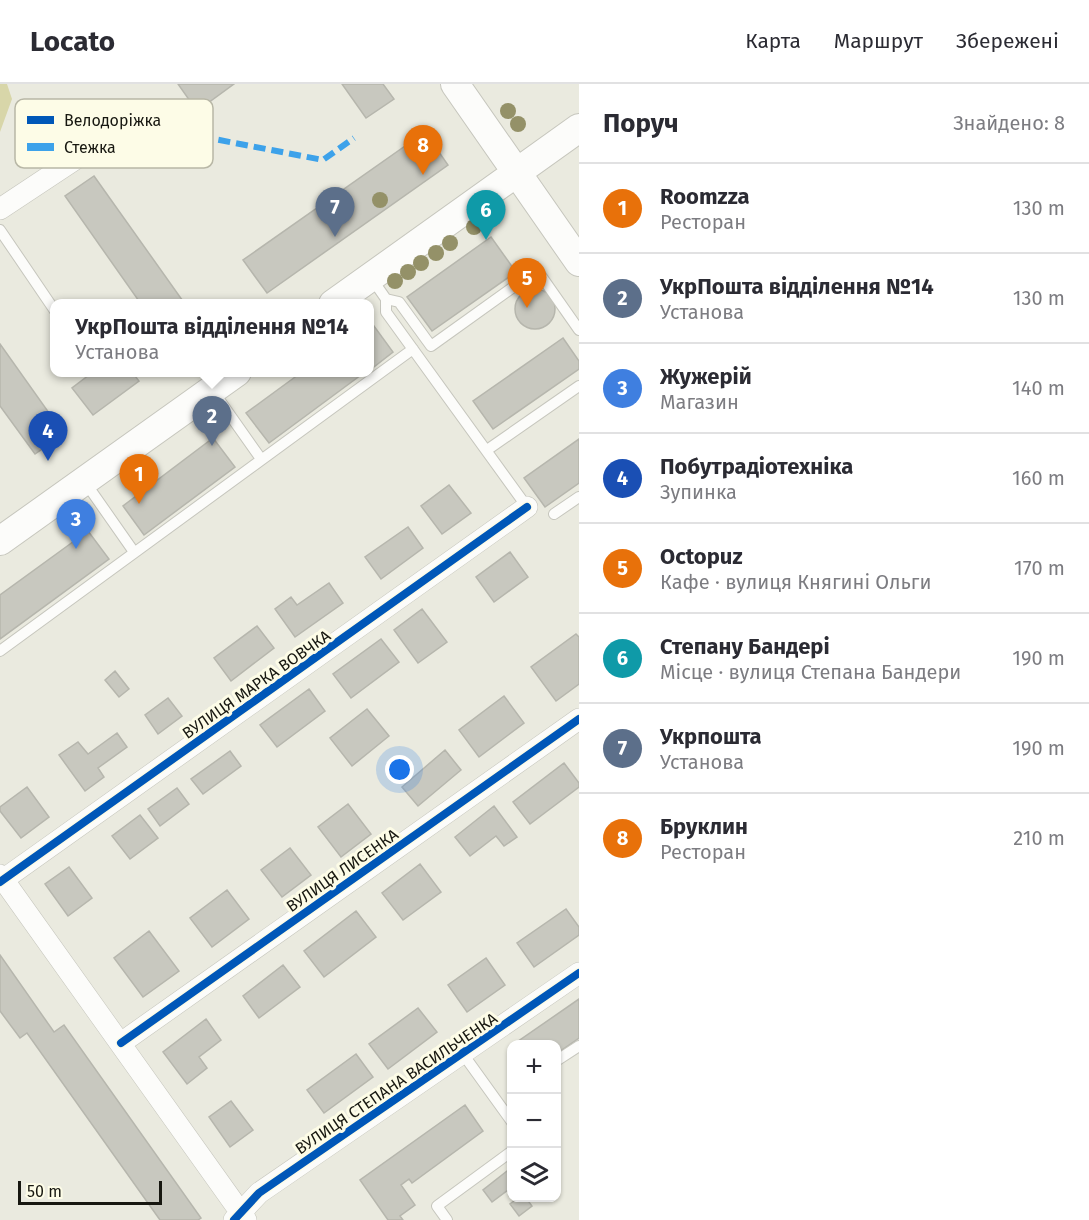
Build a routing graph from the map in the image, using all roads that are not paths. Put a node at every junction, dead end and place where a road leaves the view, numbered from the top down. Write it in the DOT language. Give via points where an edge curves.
graph roads {
  1 [pos="455,84"];
  2 [pos="579,128"];
  3 [pos="62,168"];
  4 [pos="518,172"];
  5 [pos="0,209"];
  6 [pos="0,230"];
  7 [pos="579,262"];
  8 [pos="378,288"];
  9 [pos="345,299"];
  10 [pos="50,305"];
  11 [pos="579,330"];
  12 [pos="413,349"];
  13 [pos="230,377"];
  14 [pos="579,386"];
  15 [pos="212,390"];
  16 [pos="487,450"];
  17 [pos="261,459"];
  18 [pos="85,482"];
  19 [pos="579,497"];
  20 [pos="527,507"];
  21 [pos="554,514"];
  22 [pos="0,541"];
  23 [pos="134,552"];
  24 [pos="0,651"];
  25 [pos="579,719"];
  26 [pos="1,879"];
  27 [pos="579,973"];
  28 [pos="121,1043"];
  29 [pos="579,1046"];
  30 [pos="463,1054"];
  31 [pos="561,1057"];
  32 [pos="507,1115"];
  33 [pos="507,1155"];
  34 [pos="240,1217"];
  35 [pos="447,1220"];
  1 -- 4 [label="main road"];
  2 -- 4 [label="main road"];
  3 -- 5 [label="street"];
  4 -- 7 [label="main road"];
  4 -- 8 [label="main road"];
  6 -- 10 [label="lane"];
  8 -- 9 [label="main road"];
  8 -- 11 [label="lane" via="399,302 430,346 537,270"];
  8 -- 12 [label="lane" via="386,312"];
  12 -- 16 [label="lane"];
  12 -- 17 [label="lane"];
  13 -- 15 [label="main road"];
  14 -- 16 [label="lane"];
  15 -- 17 [label="lane"];
  15 -- 18 [label="main road"];
  16 -- 20 [label="lane"];
  17 -- 23 [label="lane"];
  18 -- 22 [label="main road"];
  18 -- 23 [label="lane"];
  19 -- 21 [label="lane"];
  20 -- 26 [label="street, ВУЛИЦЯ МАРКА ВОВЧКА"];
  23 -- 24 [label="lane"];
  25 -- 28 [label="street, ВУЛИЦЯ ЛИСЕНКА"];
  26 -- 28 [label="street"];
  27 -- 30 [label="street, ВУЛИЦЯ СТЕПАНА ВАСИЛЬЧЕНКА"];
  28 -- 34 [label="street"];
  29 -- 31 [label="lane"];
  30 -- 32 [label="lane"];
  30 -- 34 [label="street, ВУЛИЦЯ СТЕПАНА ВАСИЛЬЧЕНКА" via="259,1193"];
  33 -- 35 [label="lane" via="437,1206"];
}
